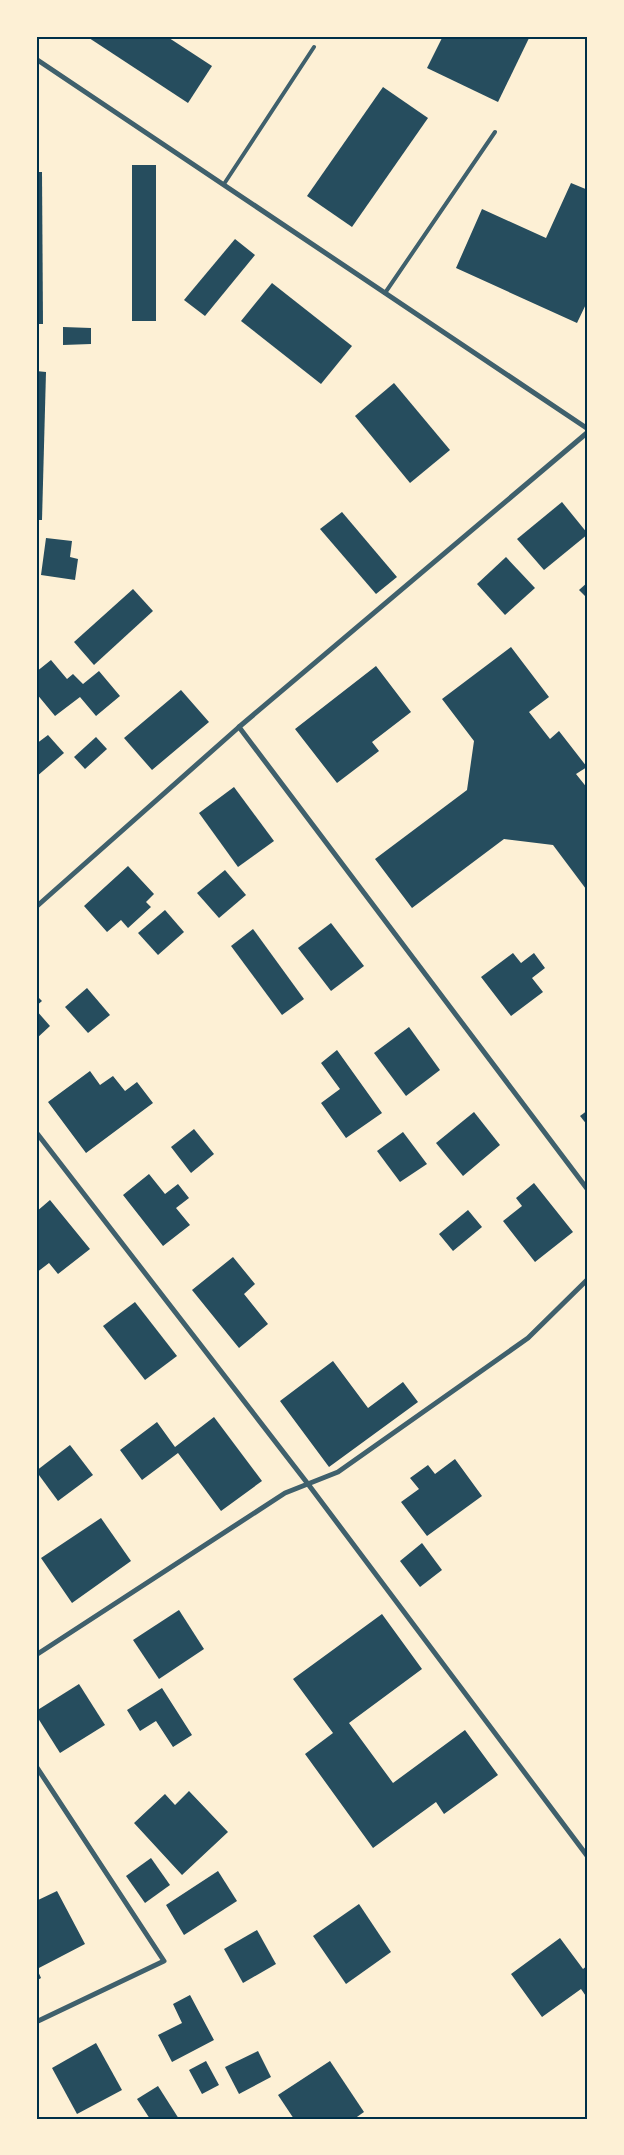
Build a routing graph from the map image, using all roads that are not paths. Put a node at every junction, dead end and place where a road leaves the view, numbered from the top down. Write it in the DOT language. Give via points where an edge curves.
graph roads {
  1 [pos="314,47"];
  2 [pos="36,59"];
  3 [pos="495,132"];
  4 [pos="224,184"];
  5 [pos="385,293"];
  6 [pos="588,431"];
  7 [pos="239,727"];
  8 [pos="36,907"];
  9 [pos="36,1132"];
  10 [pos="588,1190"];
  11 [pos="588,1279"];
  12 [pos="308,1484"];
  13 [pos="36,1655"];
  14 [pos="36,1766"];
  15 [pos="588,1857"];
  16 [pos="36,2022"];
  1 -- 4 [label="lane"];
  2 -- 4 [label="street"];
  3 -- 5 [label="lane"];
  4 -- 5 [label="street"];
  5 -- 6 [label="street"];
  6 -- 7 [label="street"];
  7 -- 8 [label="street"];
  7 -- 10 [label="street"];
  9 -- 12 [label="street"];
  11 -- 12 [label="street" via="528,1338 338,1472"];
  12 -- 13 [label="street" via="285,1494"];
  12 -- 15 [label="street"];
  14 -- 16 [label="street" via="164,1961"];
}
